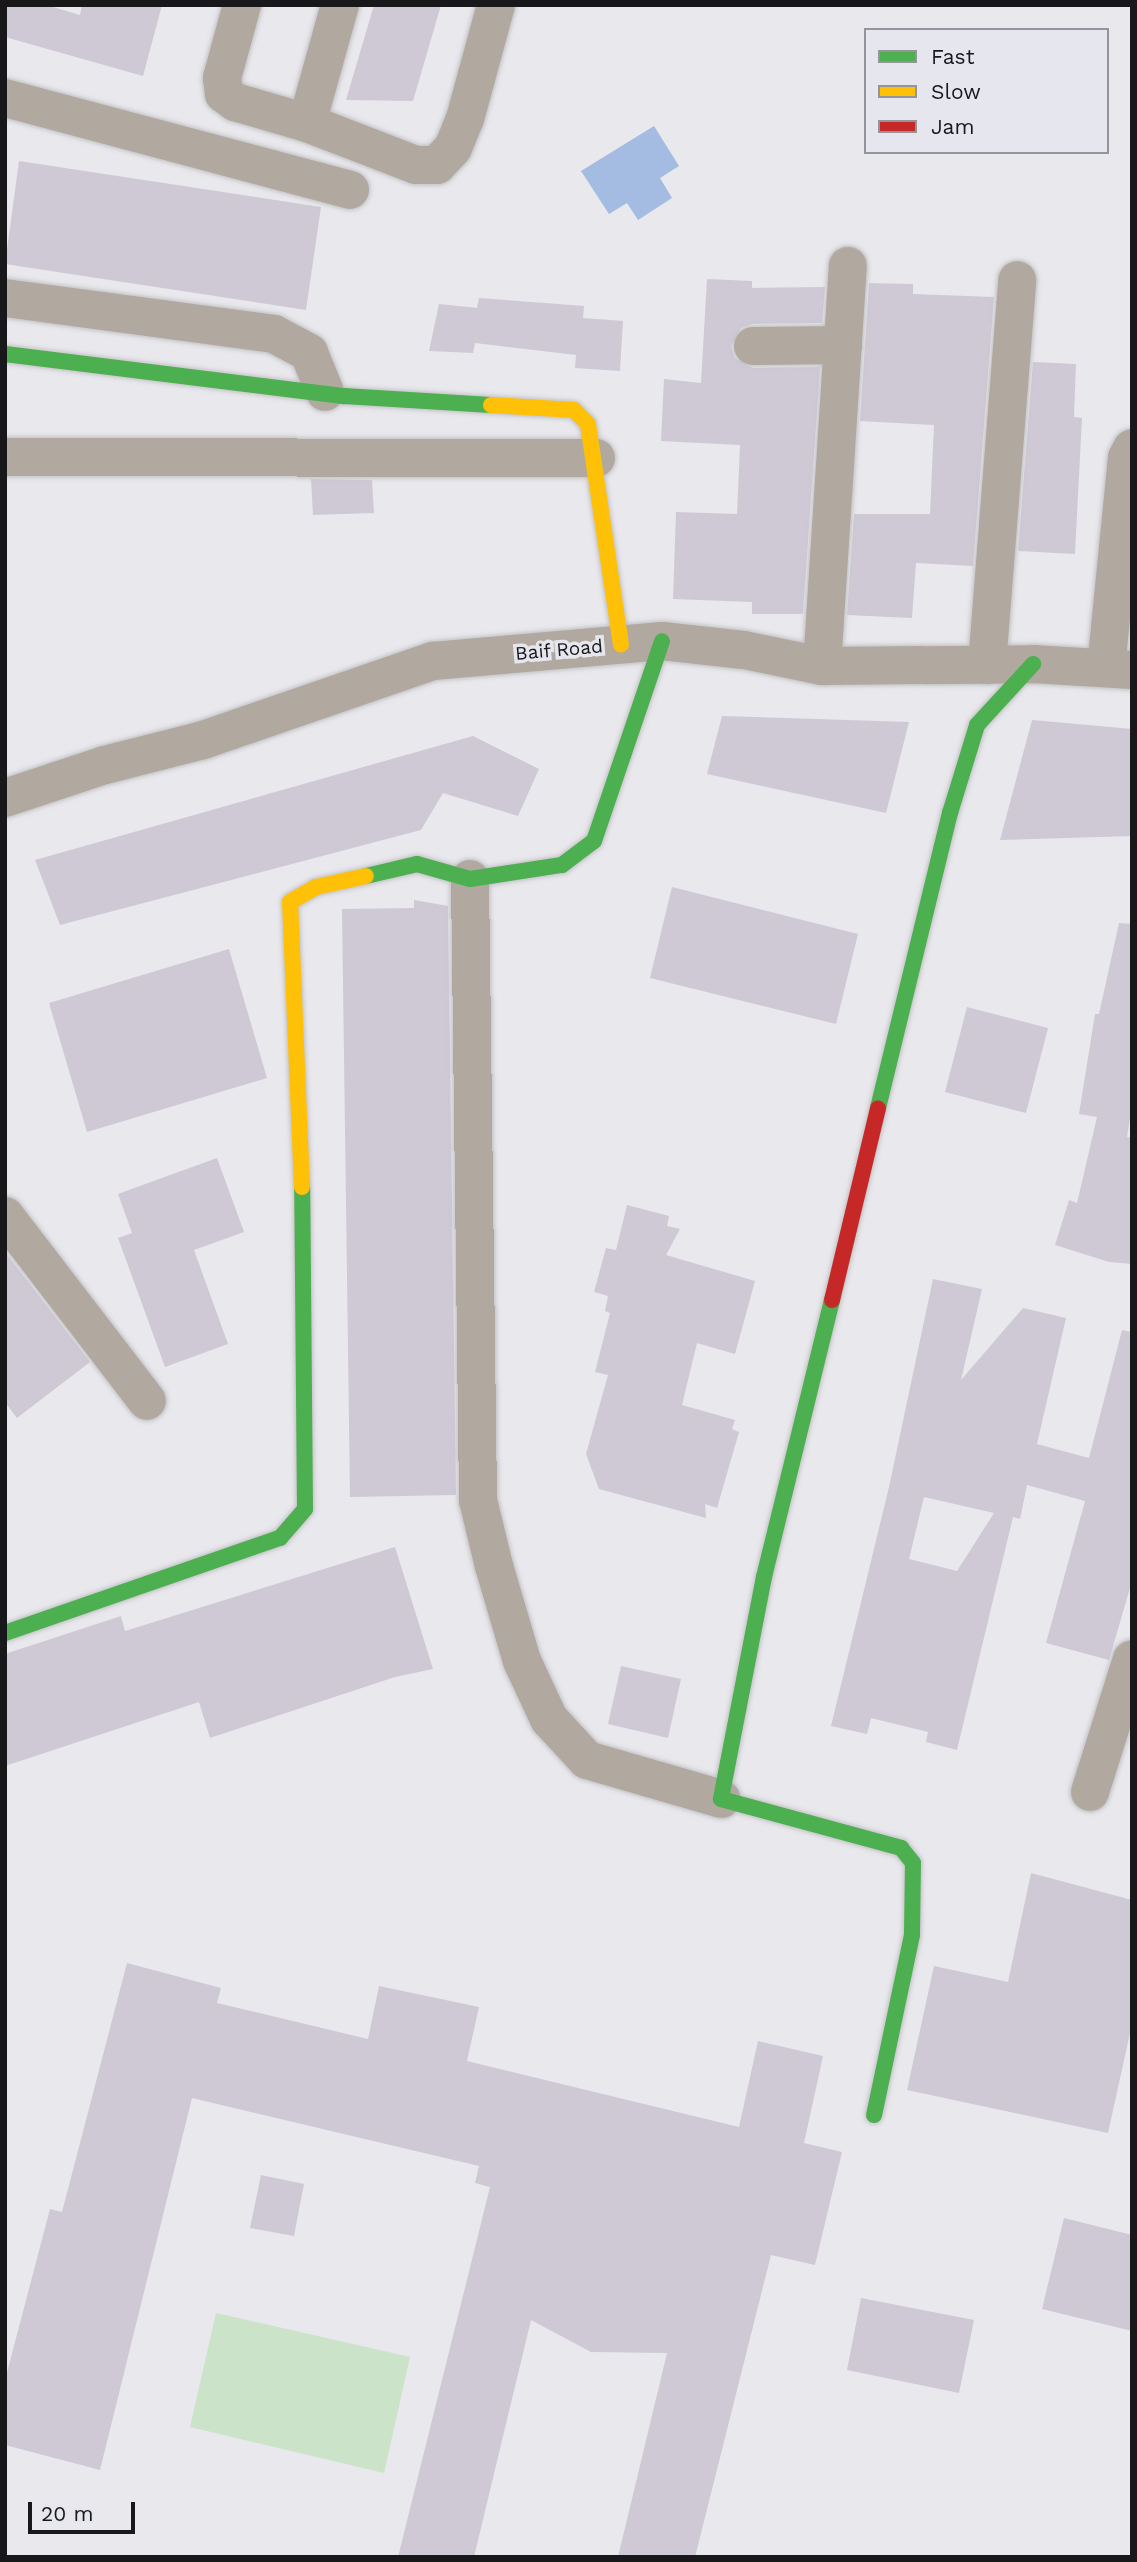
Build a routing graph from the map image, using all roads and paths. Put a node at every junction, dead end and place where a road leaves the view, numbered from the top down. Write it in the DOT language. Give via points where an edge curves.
graph roads {
  1 [pos="242,5"];
  2 [pos="340,5"];
  3 [pos="496,5"];
  4 [pos="5,97"];
  5 [pos="307,123"];
  6 [pos="350,190"];
  7 [pos="848,266"];
  8 [pos="1017,280"];
  9 [pos="5,298"];
  10 [pos="753,345"];
  11 [pos="842,345"];
  12 [pos="5,354"];
  13 [pos="325,392"];
  14 [pos="1132,448"];
  15 [pos="5,457"];
  16 [pos="596,458"];
  17 [pos="662,641"];
  18 [pos="621,645"];
  19 [pos="1033,664"];
  20 [pos="987,665"];
  21 [pos="822,666"];
  22 [pos="1119,669"];
  23 [pos="5,798"];
  24 [pos="470,879"];
  25 [pos="5,1216"];
  26 [pos="147,1401"];
  27 [pos="5,1633"];
  28 [pos="1132,1659"];
  29 [pos="1090,1792"];
  30 [pos="721,1799"];
  31 [pos="874,2115"];
  1 -- 5 [label="street" via="222,78 224,94 235,102"];
  2 -- 5 [label="street"];
  3 -- 5 [label="street" via="465,119 453,148 437,165 416,164"];
  4 -- 6 [label="street"];
  7 -- 11 [label="street"];
  8 -- 20 [label="street"];
  9 -- 13 [label="street" via="274,334 309,353"];
  10 -- 11 [label="street"];
  11 -- 21 [label="street"];
  12 -- 13 [label="street"];
  13 -- 16 [label="street" via="574,410 588,424"];
  14 -- 22 [label="street" via="1127,458"];
  15 -- 16 [label="street"];
  16 -- 18 [label="street"];
  17 -- 18 [label="street, Baif Road"];
  17 -- 21 [label="street, Baif Road" via="744,650"];
  17 -- 24 [label="street" via="594,841 562,865"];
  18 -- 23 [label="street, Baif Road" via="433,661 203,740 105,765"];
  19 -- 20 [label="street, Baif Road"];
  19 -- 22 [label="street, Baif Road"];
  19 -- 30 [label="street" via="977,725 950,813 764,1577"];
  20 -- 21 [label="street, Baif Road"];
  24 -- 27 [label="street" via="417,864 316,887 290,902 304,1262 305,1509 280,1538"];
  24 -- 30 [label="street" via="478,1500 494,1566 522,1661 549,1719 587,1760"];
  25 -- 26 [label="street"];
  28 -- 29 [label="street"];
  30 -- 31 [label="street" via="901,1848 913,1863 912,1935"];
}
